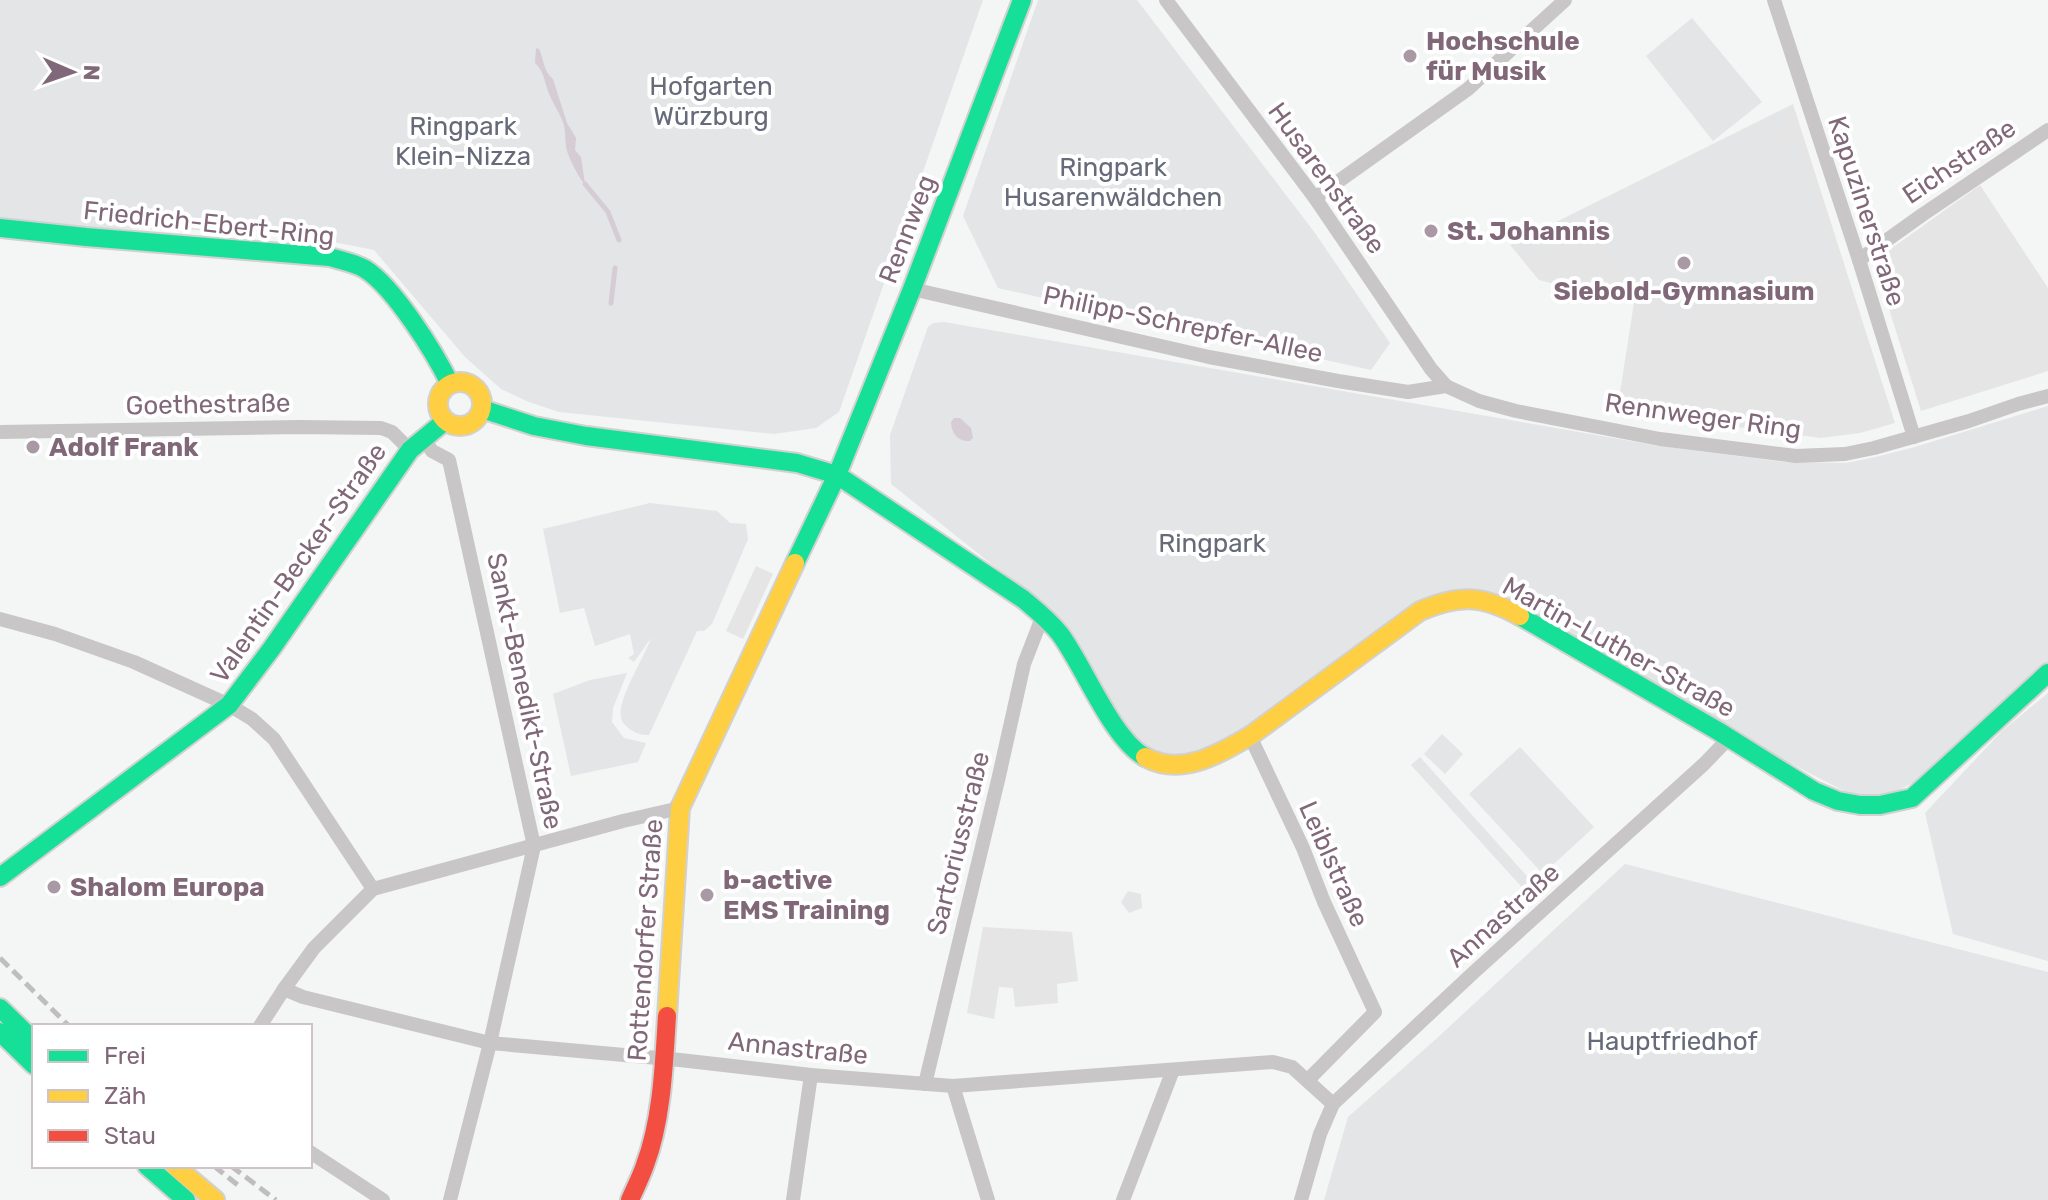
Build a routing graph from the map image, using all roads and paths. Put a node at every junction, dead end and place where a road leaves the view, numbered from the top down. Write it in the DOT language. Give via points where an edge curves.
graph roads {
  1 [pos="1022,0"];
  2 [pos="1166,0"];
  3 [pos="1565,0"];
  4 [pos="1774,0"];
  5 [pos="2048,130"];
  6 [pos="1315,198"];
  7 [pos="0,228"];
  8 [pos="1859,260"];
  9 [pos="912,289"];
  10 [pos="450,384"];
  11 [pos="1446,386"];
  12 [pos="2048,396"];
  13 [pos="482,409"];
  14 [pos="445,421"];
  15 [pos="0,432"];
  16 [pos="1914,437"];
  17 [pos="416,444"];
  18 [pos="837,475"];
  19 [pos="1043,615"];
  20 [pos="0,619"];
  21 [pos="2048,673"];
  22 [pos="229,705"];
  23 [pos="1250,736"];
  24 [pos="1729,738"];
  25 [pos="680,808"];
  26 [pos="534,846"];
  27 [pos="0,877"];
  28 [pos="373,889"];
  29 [pos="284,989"];
  30 [pos="0,1008"];
  31 [pos="261,1024"];
  32 [pos="0,1032"];
  33 [pos="32,1039"];
  34 [pos="490,1043"];
  35 [pos="664,1059"];
  36 [pos="32,1063"];
  37 [pos="1173,1070"];
  38 [pos="811,1075"];
  39 [pos="1308,1080"];
  40 [pos="925,1084"];
  41 [pos="953,1086"];
  42 [pos="1333,1104"];
  43 [pos="312,1153"];
  44 [pos="149,1168"];
  45 [pos="177,1168"];
  46 [pos="186,1200"];
  47 [pos="215,1200"];
  48 [pos="383,1200"];
  49 [pos="450,1200"];
  50 [pos="630,1200"];
  51 [pos="793,1200"];
  52 [pos="988,1200"];
  53 [pos="1123,1200"];
  54 [pos="1301,1200"];
  1 -- 9 [label="main road, Rennweg"];
  2 -- 6 [label="street, Husarenstraße"];
  3 -- 6 [label="street" via="1468,89"];
  4 -- 8 [label="street, Kapuzinerstraße"];
  5 -- 8 [label="street, Eichstraße"];
  6 -- 11 [label="street, Husarenstraße"];
  7 -- 10 [label="main road, Friedrich-Ebert-Ring" via="330,257 366,269 390,293"];
  8 -- 16 [label="street, Kapuzinerstraße"];
  9 -- 11 [label="street, Philipp-Schrepfer-Allee" via="1338,381 1408,392"];
  9 -- 18 [label="main road, Rennweg"];
  10 -- 13 [label="main road" via="475,388"];
  10 -- 14 [label="main road" via="438,400"];
  11 -- 16 [label="street, Rennweger Ring" via="1479,401 1571,422 1796,456 1845,454"];
  12 -- 16 [label="street, Rennweger Ring"];
  13 -- 14 [label="main road" via="466,426"];
  13 -- 18 [label="main road" via="586,436 797,463"];
  14 -- 17 [label="main road, Valentin-Becker-Straße"];
  15 -- 17 [label="street, Goethestraße" via="381,428"];
  17 -- 22 [label="main road, Valentin-Becker-Straße"];
  17 -- 26 [label="street, Sankt-Benedikt-Straße" via="449,460"];
  18 -- 19 [label="main road, Martin-Luther-Straße"];
  18 -- 25 [label="main road, Rottendorfer Straße"];
  19 -- 23 [label="main road, Martin-Luther-Straße" via="1124,740 1148,761 1189,764"];
  19 -- 40 [label="street, Sartoriusstraße" via="1024,664"];
  20 -- 22 [label="street" via="134,662"];
  21 -- 24 [label="main road, Martin-Luther-Straße" via="1912,798 1900,802 1858,806 1828,798"];
  22 -- 27 [label="main road, Valentin-Becker-Straße"];
  22 -- 28 [label="street" via="274,739"];
  23 -- 24 [label="main road, Martin-Luther-Straße" via="1420,611 1458,597 1512,612"];
  23 -- 39 [label="street, Leiblstraße" via="1375,1012"];
  24 -- 42 [label="street, Annastraße"];
  25 -- 26 [label="street"];
  25 -- 35 [label="main road, Rottendorfer Straße"];
  26 -- 28 [label="street"];
  26 -- 34 [label="street, Sankt-Benedikt-Straße"];
  28 -- 29 [label="street" via="314,948"];
  29 -- 31 [label="street"];
  29 -- 34 [label="street, Annastraße"];
  30 -- 33 [label="main road"];
  32 -- 36 [label="main road"];
  34 -- 35 [label="street, Annastraße"];
  34 -- 49 [label="street, Sankt-Benedikt-Straße"];
  35 -- 38 [label="street, Annastraße"];
  35 -- 50 [label="main road, Rottendorfer Straße" via="646,1163"];
  37 -- 39 [label="street, Annastraße" via="1273,1062 1292,1067"];
  37 -- 41 [label="street, Annastraße"];
  37 -- 53 [label="street"];
  38 -- 40 [label="street, Annastraße"];
  38 -- 51 [label="street"];
  39 -- 42 [label="street, Annastraße"];
  40 -- 41 [label="street, Annastraße"];
  41 -- 52 [label="street"];
  42 -- 54 [label="street"];
  43 -- 48 [label="street"];
  44 -- 46 [label="main road"];
  45 -- 47 [label="main road"];
}
